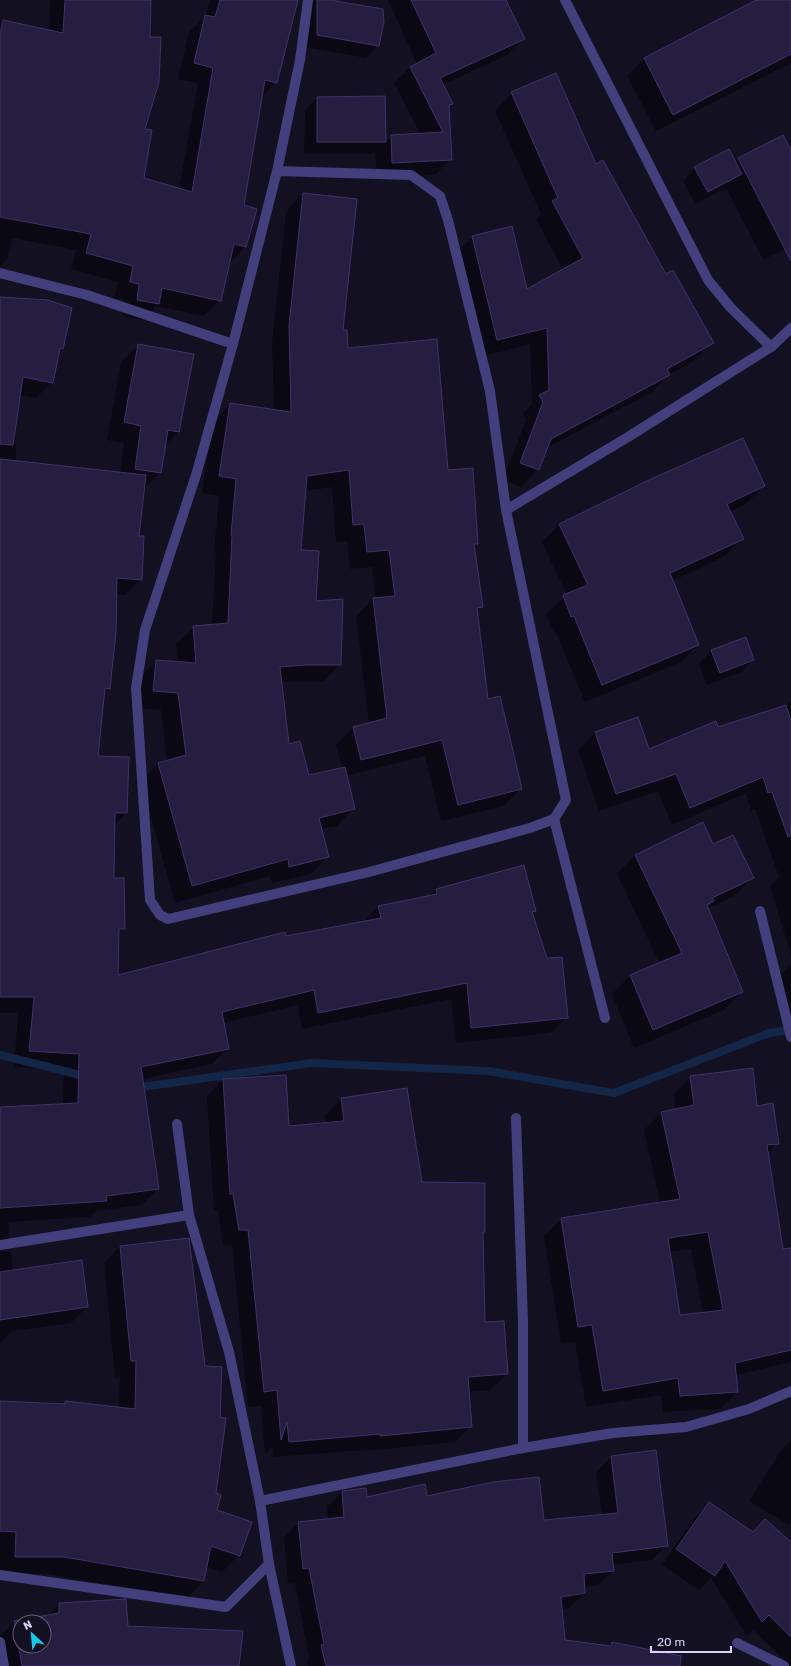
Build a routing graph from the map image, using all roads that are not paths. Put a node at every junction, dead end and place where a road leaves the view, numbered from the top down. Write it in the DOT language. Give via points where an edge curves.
graph roads {
  1 [pos="308,0"];
  2 [pos="565,0"];
  3 [pos="278,171"];
  4 [pos="0,273"];
  5 [pos="791,328"];
  6 [pos="233,344"];
  7 [pos="771,347"];
  8 [pos="506,510"];
  9 [pos="554,819"];
  10 [pos="760,912"];
  11 [pos="605,1018"];
  12 [pos="791,1037"];
  13 [pos="516,1118"];
  14 [pos="177,1124"];
  15 [pos="189,1215"];
  16 [pos="0,1245"];
  17 [pos="791,1391"];
  18 [pos="523,1448"];
  19 [pos="260,1501"];
  20 [pos="269,1564"];
  21 [pos="0,1575"];
  22 [pos="0,1642"];
  23 [pos="737,1643"];
  24 [pos="4,1666"];
  25 [pos="291,1666"];
  26 [pos="784,1666"];
  1 -- 3 [label="street" via="300,60"];
  2 -- 7 [label="street" via="708,280 730,307"];
  3 -- 6 [label="street"];
  3 -- 8 [label="street" via="411,175 440,196 490,391"];
  4 -- 6 [label="street" via="87,295"];
  5 -- 7 [label="street"];
  6 -- 9 [label="street" via="196,475 145,630 136,688 150,900 154,908 168,919 369,872 530,828"];
  7 -- 8 [label="street"];
  8 -- 9 [label="street" via="566,800"];
  9 -- 11 [label="street"];
  10 -- 12 [label="street"];
  13 -- 18 [label="street" via="523,1322"];
  14 -- 15 [label="street"];
  15 -- 16 [label="street"];
  15 -- 19 [label="street" via="229,1352"];
  17 -- 18 [label="street" via="749,1409 686,1427 613,1434"];
  18 -- 19 [label="street"];
  19 -- 20 [label="street"];
  20 -- 21 [label="street" via="226,1607"];
  20 -- 25 [label="street"];
  22 -- 24 [label="street"];
  23 -- 26 [label="street"];
}
